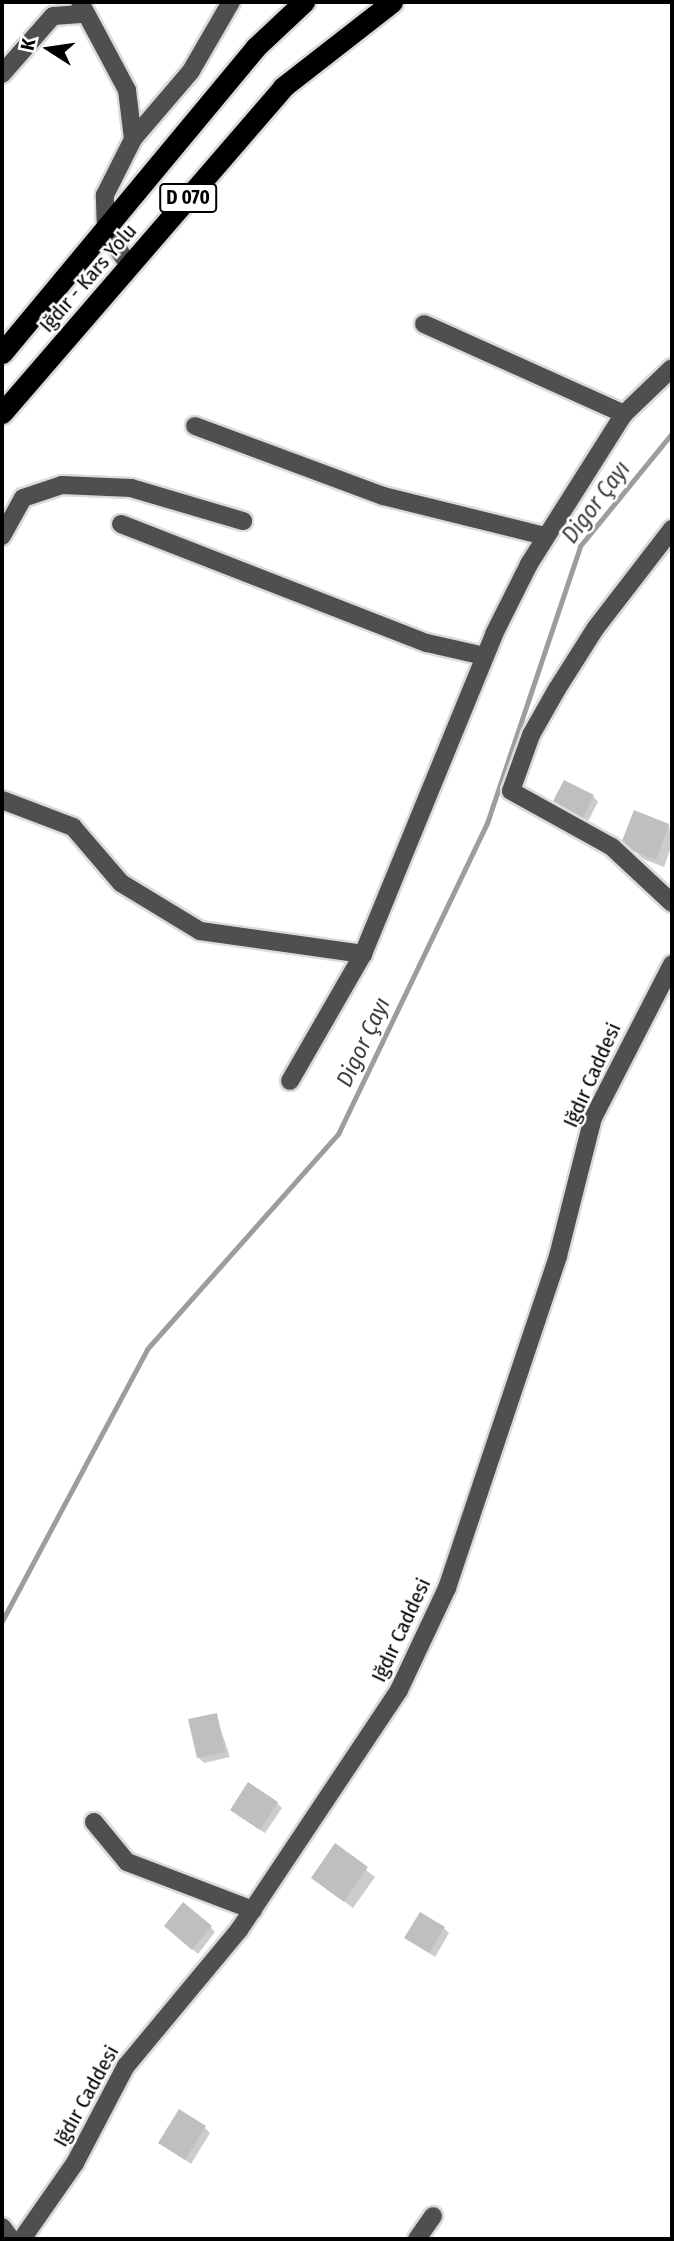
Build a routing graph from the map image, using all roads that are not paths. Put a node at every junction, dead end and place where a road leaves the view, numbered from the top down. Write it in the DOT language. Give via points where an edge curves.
graph roads {
  1 [pos="230,2"];
  2 [pos="304,2"];
  3 [pos="392,2"];
  4 [pos="82,8"];
  5 [pos="2,74"];
  6 [pos="133,139"];
  7 [pos="106,231"];
  8 [pos="130,267"];
  9 [pos="424,324"];
  10 [pos="2,353"];
  11 [pos="672,368"];
  12 [pos="2,413"];
  13 [pos="624,414"];
  14 [pos="195,426"];
  15 [pos="243,521"];
  16 [pos="121,524"];
  17 [pos="672,529"];
  18 [pos="2,536"];
  19 [pos="545,536"];
  20 [pos="484,656"];
  21 [pos="2,800"];
  22 [pos="672,903"];
  23 [pos="363,954"];
  24 [pos="672,964"];
  25 [pos="290,1081"];
  26 [pos="94,1822"];
  27 [pos="253,1910"];
  28 [pos="433,2216"];
  29 [pos="2,2228"];
  30 [pos="11,2239"];
  31 [pos="22,2239"];
  32 [pos="417,2239"];
  1 -- 6 [label="street" via="191,71"];
  2 -- 7 [label="highway, Iğdır - Kars Yolu / D 070" via="256,47"];
  3 -- 8 [label="highway, Iğdır - Kars Yolu / D 070" via="283,87"];
  4 -- 5 [label="street" via="53,16"];
  4 -- 6 [label="street" via="127,90"];
  6 -- 7 [label="street" via="104,195"];
  7 -- 8 [label="street"];
  7 -- 10 [label="highway, Iğdır - Kars Yolu / D 070"];
  8 -- 12 [label="highway, Iğdır - Kars Yolu / D 070"];
  9 -- 13 [label="street"];
  11 -- 13 [label="street"];
  13 -- 19 [label="street"];
  14 -- 19 [label="street" via="383,496"];
  15 -- 18 [label="street" via="131,488 62,485 23,498"];
  16 -- 20 [label="street" via="427,643"];
  17 -- 22 [label="street" via="595,629 557,689 531,735 511,791 629,859"];
  19 -- 20 [label="street"];
  20 -- 23 [label="street"];
  21 -- 23 [label="street" via="73,827 121,883 200,931"];
  23 -- 25 [label="street"];
  24 -- 27 [label="street, Iğdır Caddesi" via="593,1118 558,1256 447,1588 400,1690"];
  26 -- 27 [label="street" via="127,1862"];
  27 -- 31 [label="street, Iğdır Caddesi" via="126,2066 75,2163"];
  28 -- 32 [label="street"];
  29 -- 30 [label="street"];
}
